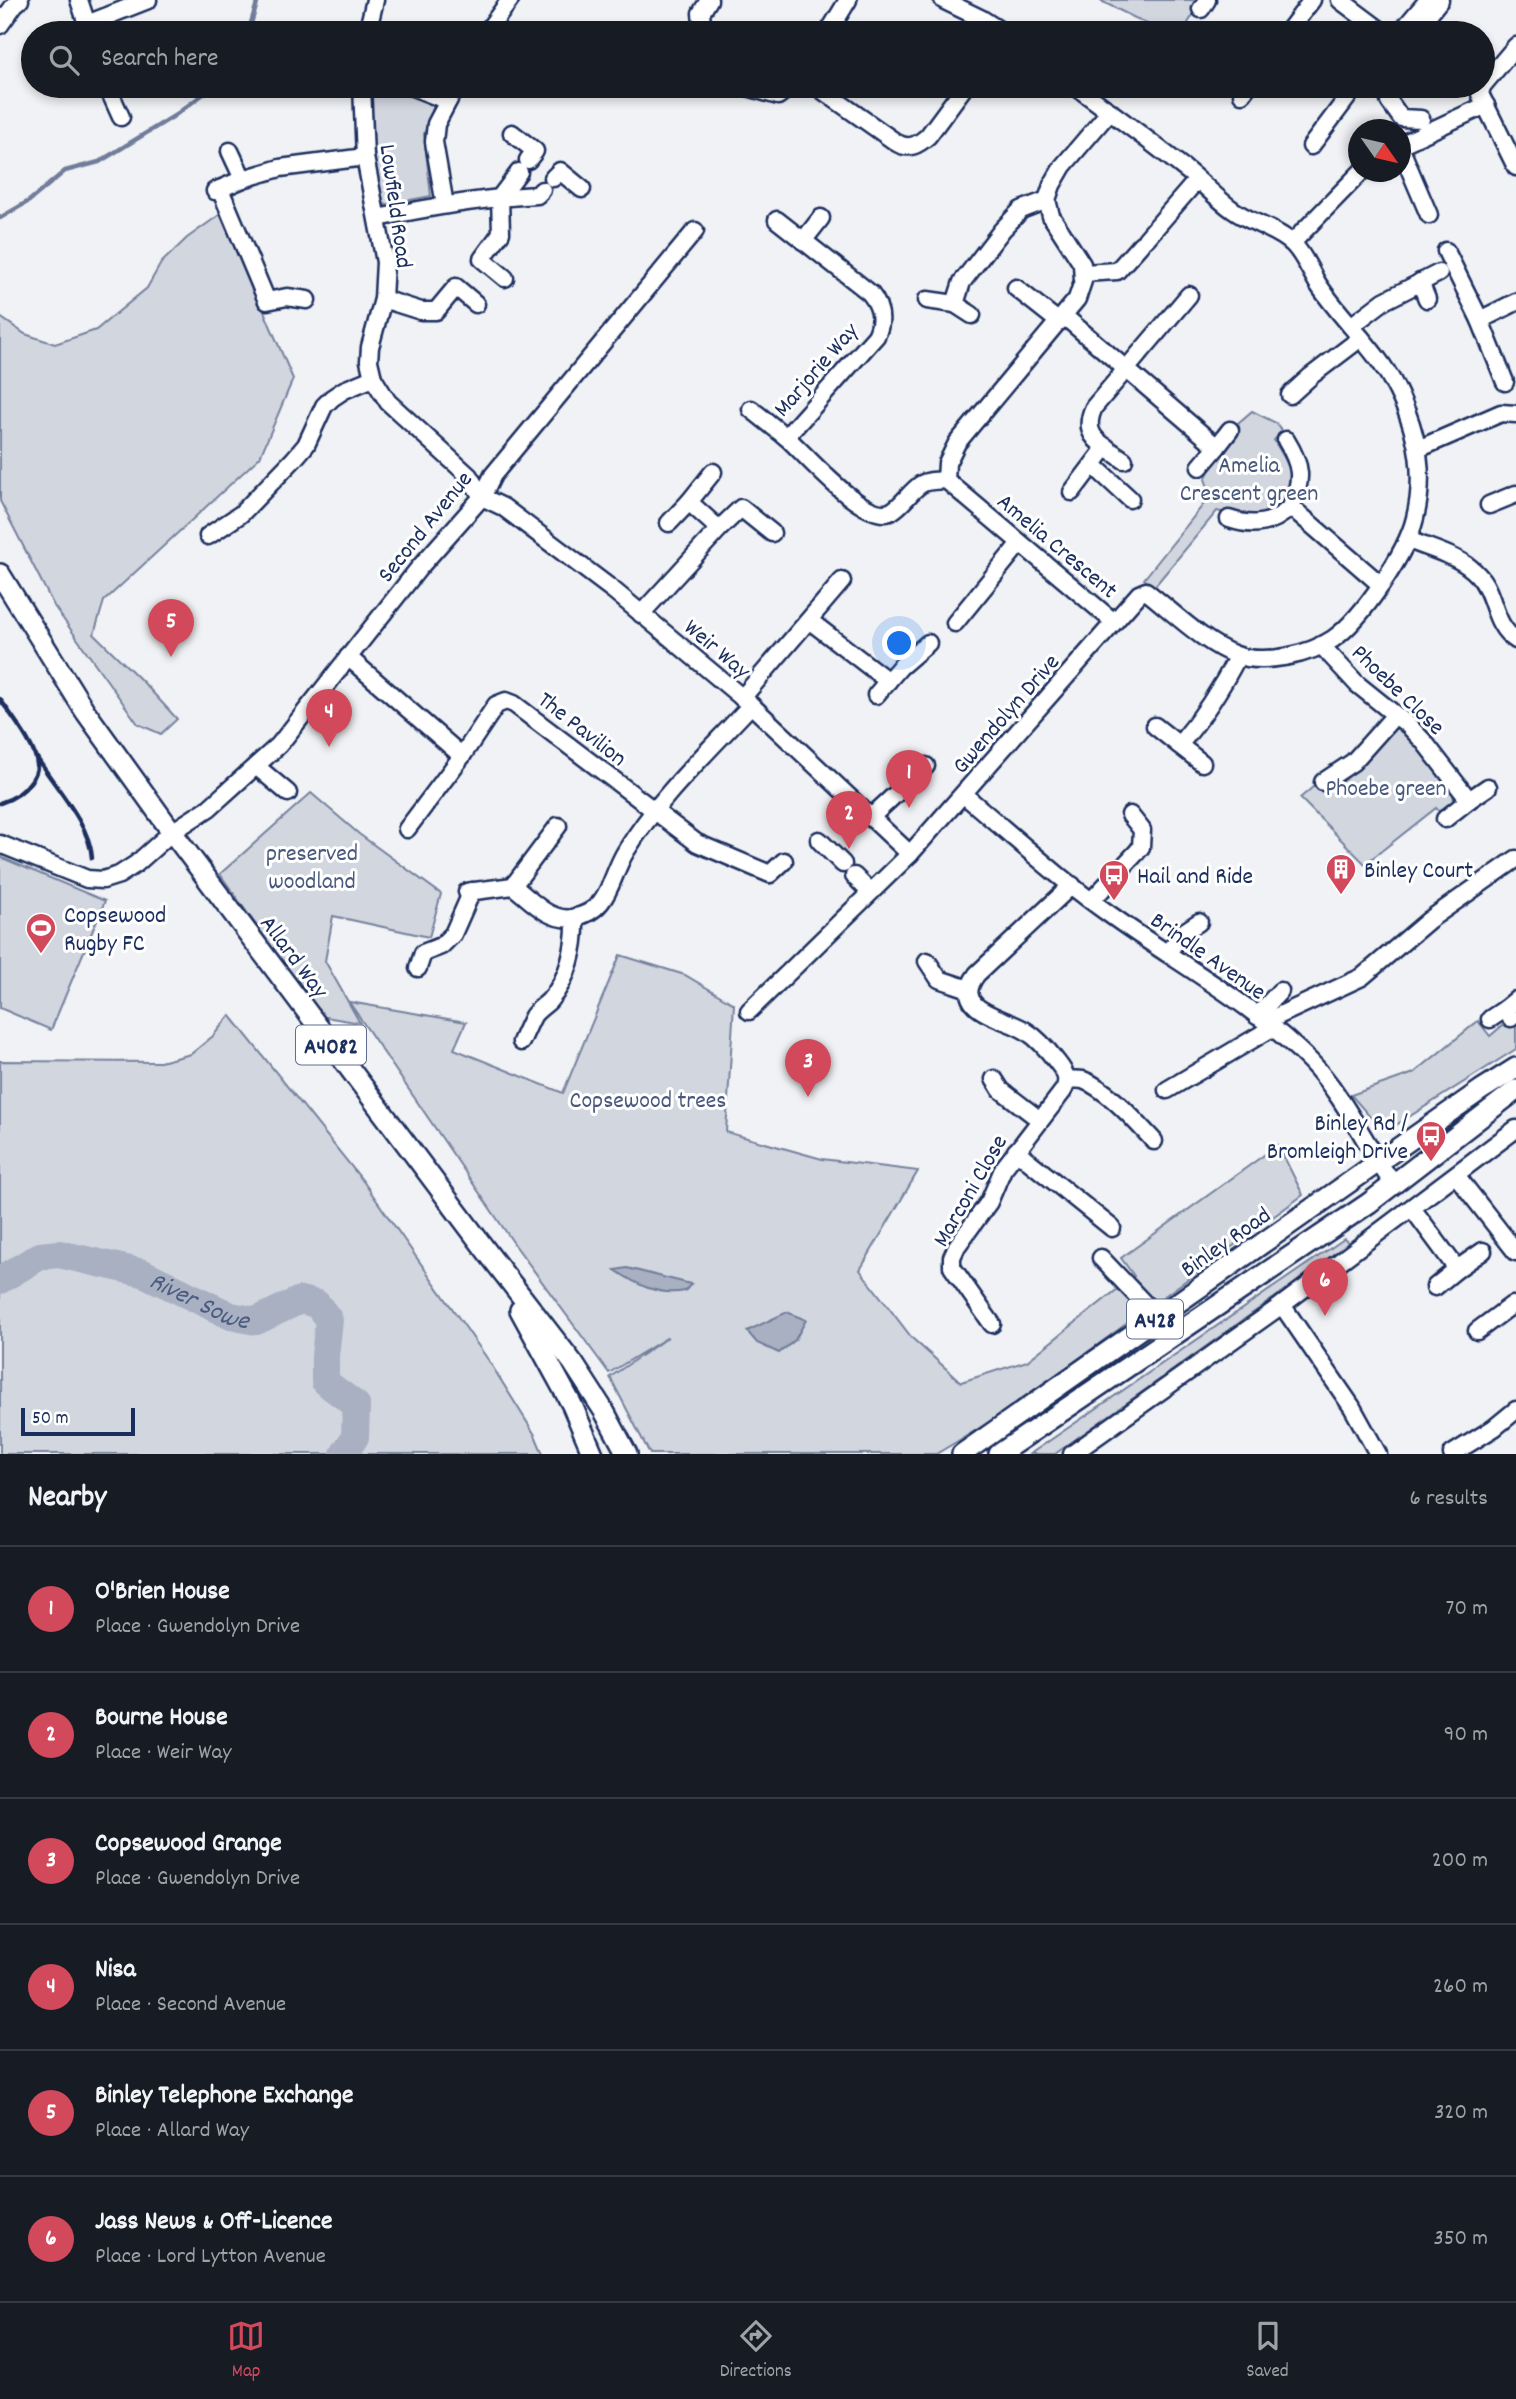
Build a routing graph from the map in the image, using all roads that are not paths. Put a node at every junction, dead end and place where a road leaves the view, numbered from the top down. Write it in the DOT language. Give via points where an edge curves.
graph roads {
  1 [pos="20,0"];
  2 [pos="79,0"];
  3 [pos="148,0"];
  4 [pos="375,0"];
  5 [pos="510,0"];
  6 [pos="709,0"];
  7 [pos="848,0"];
  8 [pos="943,0"];
  9 [pos="1312,0"];
  10 [pos="1340,0"];
  11 [pos="1428,0"];
  12 [pos="1440,0"];
  13 [pos="86,21"];
  14 [pos="105,21"];
  15 [pos="371,21"];
  16 [pos="495,21"];
  17 [pos="702,21"];
  18 [pos="835,21"];
  19 [pos="985,21"];
  20 [pos="1298,21"];
  21 [pos="1368,21"];
  22 [pos="1410,21"];
  23 [pos="1423,21"];
  24 [pos="0,25"];
  25 [pos="1516,46"];
  26 [pos="1495,70"];
  27 [pos="112,98"];
  28 [pos="363,98"];
  29 [pos="440,98"];
  30 [pos="450,98"];
  31 [pos="833,98"];
  32 [pos="956,98"];
  33 [pos="1092,98"];
  34 [pos="1347,98"];
  35 [pos="1484,98"];
  36 [pos="448,101"];
  37 [pos="1389,101"];
  38 [pos="1486,105"];
  39 [pos="1110,111"];
  40 [pos="121,117"];
  41 [pos="1394,119"];
  42 [pos="1421,119"];
  43 [pos="1411,121"];
  44 [pos="512,132"];
  45 [pos="1411,141"];
  46 [pos="1311,146"];
  47 [pos="230,151"];
  48 [pos="365,157"];
  49 [pos="1516,167"];
  50 [pos="1411,170"];
  51 [pos="243,179"];
  52 [pos="1197,180"];
  53 [pos="1351,182"];
  54 [pos="582,189"];
  55 [pos="500,197"];
  56 [pos="1047,200"];
  57 [pos="445,205"];
  58 [pos="1430,215"];
  59 [pos="378,218"];
  60 [pos="821,218"];
  61 [pos="777,220"];
  62 [pos="695,231"];
  63 [pos="803,241"];
  64 [pos="1292,243"];
  65 [pos="1446,251"];
  66 [pos="1083,273"];
  67 [pos="1439,273"];
  68 [pos="505,278"];
  69 [pos="1420,282"];
  70 [pos="1016,288"];
  71 [pos="1189,295"];
  72 [pos="383,299"];
  73 [pos="1427,299"];
  74 [pos="307,300"];
  75 [pos="927,300"];
  76 [pos="1516,302"];
  77 [pos="476,304"];
  78 [pos="955,304"];
  79 [pos="972,315"];
  80 [pos="1062,319"];
  81 [pos="1480,320"];
  82 [pos="1356,332"];
  83 [pos="1126,368"];
  84 [pos="373,378"];
  85 [pos="1505,382"];
  86 [pos="1290,395"];
  87 [pos="751,410"];
  88 [pos="1516,414"];
  89 [pos="1230,429"];
  90 [pos="786,437"];
  91 [pos="1286,440"];
  92 [pos="1106,447"];
  93 [pos="1217,447"];
  94 [pos="1418,449"];
  95 [pos="1124,460"];
  96 [pos="1093,465"];
  97 [pos="1200,467"];
  98 [pos="713,472"];
  99 [pos="946,480"];
  100 [pos="1072,492"];
  101 [pos="1516,494"];
  102 [pos="482,497"];
  103 [pos="1130,499"];
  104 [pos="689,502"];
  105 [pos="1489,505"];
  106 [pos="1290,507"];
  107 [pos="1229,519"];
  108 [pos="669,523"];
  109 [pos="719,529"];
  110 [pos="772,533"];
  111 [pos="208,536"];
  112 [pos="1409,540"];
  113 [pos="1020,543"];
  114 [pos="0,574"];
  115 [pos="842,581"];
  116 [pos="1381,584"];
  117 [pos="641,614"];
  118 [pos="810,621"];
  119 [pos="1114,622"];
  120 [pos="956,623"];
  121 [pos="1516,640"];
  122 [pos="928,643"];
  123 [pos="1321,645"];
  124 [pos="1238,656"];
  125 [pos="348,657"];
  126 [pos="888,681"];
  127 [pos="876,695"];
  128 [pos="747,701"];
  129 [pos="1395,715"];
  130 [pos="1155,726"];
  131 [pos="1179,745"];
  132 [pos="462,756"];
  133 [pos="1202,763"];
  134 [pos="256,766"];
  135 [pos="926,766"];
  136 [pos="1323,782"];
  137 [pos="1488,787"];
  138 [pos="288,793"];
  139 [pos="964,795"];
  140 [pos="1469,800"];
  141 [pos="653,811"];
  142 [pos="1130,815"];
  143 [pos="871,817"];
  144 [pos="1445,819"];
  145 [pos="558,826"];
  146 [pos="407,829"];
  147 [pos="172,832"];
  148 [pos="819,840"];
  149 [pos="0,844"];
  150 [pos="910,853"];
  151 [pos="1516,859"];
  152 [pos="784,861"];
  153 [pos="1072,885"];
  154 [pos="513,886"];
  155 [pos="870,892"];
  156 [pos="1092,900"];
  157 [pos="575,917"];
  158 [pos="1199,922"];
  159 [pos="1167,953"];
  160 [pos="927,961"];
  161 [pos="418,968"];
  162 [pos="969,989"];
  163 [pos="1280,991"];
  164 [pos="1511,1009"];
  165 [pos="749,1011"];
  166 [pos="1490,1019"];
  167 [pos="1265,1022"];
  168 [pos="521,1042"];
  169 [pos="1516,1068"];
  170 [pos="994,1079"];
  171 [pos="1067,1079"];
  172 [pos="1167,1090"];
  173 [pos="1508,1096"];
  174 [pos="1040,1120"];
  175 [pos="1516,1129"];
  176 [pos="1154,1141"];
  177 [pos="1016,1151"];
  178 [pos="1386,1174"];
  179 [pos="1456,1175"];
  180 [pos="1412,1208"];
  181 [pos="1112,1228"];
  182 [pos="1483,1251"];
  183 [pos="1516,1252"];
  184 [pos="491,1257"];
  185 [pos="1101,1258"];
  186 [pos="1457,1269"];
  187 [pos="1435,1287"];
  188 [pos="1282,1305"];
  189 [pos="1515,1306"];
  190 [pos="1158,1318"];
  191 [pos="992,1324"];
  192 [pos="1477,1331"];
  193 [pos="1516,1410"];
  194 [pos="593,1454"];
  195 [pos="627,1454"];
  196 [pos="962,1454"];
  197 [pos="999,1454"];
  198 [pos="1072,1454"];
  199 [pos="1378,1454"];
  200 [pos="1452,1454"];
  1 -- 24 [label="street"];
  2 -- 13 [label="street"];
  3 -- 14 [label="street"];
  4 -- 15 [label="street"];
  5 -- 16 [label="street"];
  6 -- 17 [label="street"];
  7 -- 18 [label="street"];
  8 -- 19 [label="street"];
  9 -- 20 [label="street"];
  10 -- 21 [label="street"];
  11 -- 22 [label="street"];
  12 -- 23 [label="street"];
  25 -- 26 [label="street"];
  27 -- 40 [label="street"];
  28 -- 48 [label="street, Lowfield Road"];
  29 -- 36 [label="street"];
  30 -- 36 [label="street"];
  31 -- 32 [label="street" via="908,147 928,136"];
  33 -- 39 [label="street, Amelia Crescent"];
  34 -- 46 [label="street"];
  35 -- 38 [label="street"];
  36 -- 57 [label="street" via="436,124 434,142"];
  37 -- 41 [label="street"];
  38 -- 45 [label="street"];
  38 -- 49 [label="street"];
  39 -- 52 [label="street, Amelia Crescent"];
  39 -- 56 [label="street" via="1063,166"];
  42 -- 43 [label="street"];
  44 -- 55 [label="street" via="536,151"];
  47 -- 51 [label="street"];
  48 -- 51 [label="street" via="280,168"];
  48 -- 59 [label="street, Lowfield Road"];
  50 -- 58 [label="street"];
  51 -- 74 [label="street" via="217,190 267,301"];
  52 -- 64 [label="street, Amelia Crescent" via="1233,210"];
  52 -- 66 [label="street" via="1117,271"];
  53 -- 64 [label="street"];
  54 -- 55 [label="street" via="559,171 537,195"];
  55 -- 57 [label="street"];
  55 -- 68 [label="street" via="501,233 482,259"];
  56 -- 66 [label="street"];
  56 -- 78 [label="street" via="1021,210 1002,230 962,282"];
  57 -- 59 [label="street"];
  59 -- 72 [label="street, Lowfield Road" via="385,262"];
  60 -- 63 [label="street"];
  61 -- 63 [label="street, Marjorie Way"];
  62 -- 102 [label="street, Second Avenue" via="493,475"];
  63 -- 90 [label="street, Marjorie Way" via="870,293 881,316 880,328"];
  64 -- 82 [label="street, Amelia Crescent"];
  65 -- 81 [label="street"];
  66 -- 80 [label="street" via="1081,291"];
  67 -- 69 [label="street"];
  69 -- 73 [label="street"];
  69 -- 82 [label="street" via="1384,301"];
  70 -- 80 [label="street"];
  71 -- 83 [label="street"];
  72 -- 77 [label="street" via="436,311 456,287"];
  72 -- 84 [label="street, Lowfield Road" via="370,347"];
  75 -- 78 [label="street"];
  76 -- 81 [label="street"];
  78 -- 79 [label="street"];
  80 -- 83 [label="street"];
  80 -- 99 [label="street" via="957,443 947,463"];
  81 -- 85 [label="street"];
  82 -- 86 [label="street"];
  82 -- 94 [label="street, Amelia Crescent" via="1396,387"];
  83 -- 92 [label="street" via="1089,419 1089,429"];
  83 -- 93 [label="street"];
  84 -- 102 [label="street" via="388,401 469,476"];
  84 -- 111 [label="street" via="332,398 294,460 250,506"];
  87 -- 90 [label="street, Marjorie Way"];
  88 -- 94 [label="street" via="1501,414"];
  89 -- 93 [label="street"];
  90 -- 99 [label="street, Marjorie Way" via="816,468 876,513 895,510 922,483"];
  91 -- 106 [label="street" via="1300,472"];
  92 -- 95 [label="street"];
  92 -- 96 [label="street"];
  93 -- 97 [label="street"];
  94 -- 112 [label="street, Amelia Crescent" via="1418,503"];
  96 -- 100 [label="street"];
  96 -- 103 [label="street"];
  98 -- 104 [label="street"];
  99 -- 113 [label="street, Amelia Crescent"];
  101 -- 105 [label="street"];
  102 -- 117 [label="street, Weir Way" via="503,506"];
  102 -- 125 [label="street, Second Avenue"];
  104 -- 108 [label="street"];
  104 -- 109 [label="street"];
  106 -- 107 [label="street" via="1270,521 1246,525"];
  106 -- 116 [label="street"];
  109 -- 110 [label="street" via="741,508"];
  109 -- 117 [label="street"];
  112 -- 116 [label="street, Amelia Crescent"];
  112 -- 121 [label="street" via="1463,563 1479,576 1502,628"];
  113 -- 119 [label="street, Amelia Crescent"];
  113 -- 120 [label="street"];
  114 -- 147 [label="main road, Allard Way / A4082" via="85,711"];
  115 -- 118 [label="street"];
  116 -- 123 [label="street, Amelia Crescent" via="1354,618"];
  117 -- 128 [label="street, Weir Way"];
  118 -- 126 [label="street"];
  118 -- 128 [label="street"];
  119 -- 124 [label="street, Amelia Crescent" via="1146,591 1216,645"];
  119 -- 139 [label="street, Gwendolyn Drive"];
  122 -- 126 [label="street"];
  123 -- 124 [label="street, Amelia Crescent" via="1270,659"];
  123 -- 129 [label="street, Phoebe Close" via="1357,684"];
  124 -- 131 [label="street" via="1220,691"];
  125 -- 132 [label="street"];
  125 -- 134 [label="street, Second Avenue" via="279,745"];
  126 -- 127 [label="street"];
  128 -- 141 [label="street"];
  128 -- 143 [label="street, Weir Way"];
  129 -- 136 [label="street" via="1353,762"];
  129 -- 140 [label="street, Phoebe Close" via="1426,743"];
  130 -- 131 [label="street"];
  131 -- 133 [label="street"];
  132 -- 141 [label="street, The Pavilion" via="496,705 506,701"];
  132 -- 146 [label="street, The Pavilion"];
  134 -- 138 [label="street"];
  134 -- 147 [label="street, Second Avenue" via="209,808"];
  135 -- 143 [label="street"];
  137 -- 140 [label="street"];
  139 -- 150 [label="street, Gwendolyn Drive"];
  139 -- 153 [label="street, Brindle Avenue"];
  140 -- 144 [label="street"];
  141 -- 152 [label="street" via="697,843 770,874"];
  141 -- 157 [label="street" via="624,853 607,896"];
  142 -- 156 [label="street" via="1142,830 1141,846"];
  143 -- 150 [label="street, Weir Way"];
  145 -- 154 [label="street"];
  147 -- 149 [label="street, Second Avenue" via="136,864 103,880 87,879"];
  147 -- 184 [label="main road, Allard Way / A4082"];
  148 -- 155 [label="street"];
  150 -- 155 [label="street, Gwendolyn Drive"];
  151 -- 167 [label="street" via="1429,920 1362,977"];
  153 -- 156 [label="street, Brindle Avenue"];
  153 -- 162 [label="street" via="977,974"];
  154 -- 157 [label="street" via="551,915"];
  154 -- 161 [label="street" via="469,892 453,934 441,946 423,953"];
  155 -- 165 [label="street, Gwendolyn Drive"];
  156 -- 159 [label="street, Brindle Avenue"];
  157 -- 168 [label="street" via="572,958"];
  158 -- 159 [label="street"];
  159 -- 167 [label="street, Brindle Avenue"];
  160 -- 162 [label="street" via="939,979"];
  162 -- 171 [label="street" via="972,1003 980,1010 1017,1026 1046,1048"];
  163 -- 167 [label="street"];
  164 -- 166 [label="street"];
  167 -- 172 [label="street"];
  167 -- 178 [label="street, Brindle Avenue" via="1329,1084"];
  169 -- 178 [label="main road, Binley Road / A428" via="1481,1090"];
  170 -- 174 [label="street" via="1001,1090"];
  171 -- 174 [label="street, Marconi Close"];
  171 -- 176 [label="street" via="1083,1080 1105,1094"];
  173 -- 178 [label="main road, A428" via="1442,1134"];
  174 -- 177 [label="street, Marconi Close"];
  175 -- 179 [label="street"];
  177 -- 181 [label="street"];
  177 -- 191 [label="street, Marconi Close" via="952,1257 952,1267"];
  178 -- 190 [label="main road, Binley Road / A428"];
  178 -- 197 [label="main road, Binley Road / A428" via="1222,1304"];
  179 -- 180 [label="street"];
  179 -- 183 [label="street"];
  180 -- 186 [label="street"];
  180 -- 188 [label="street"];
  182 -- 186 [label="street"];
  184 -- 194 [label="main road, Allard Way / A4082" via="572,1405"];
  184 -- 195 [label="main road, Allard Way / A4082" via="573,1363"];
  185 -- 190 [label="street"];
  186 -- 187 [label="street"];
  188 -- 198 [label="street"];
  188 -- 199 [label="street" via="1353,1407"];
  189 -- 192 [label="street"];
  190 -- 196 [label="main road, Binley Road / A428"];
  193 -- 200 [label="street"];
}
